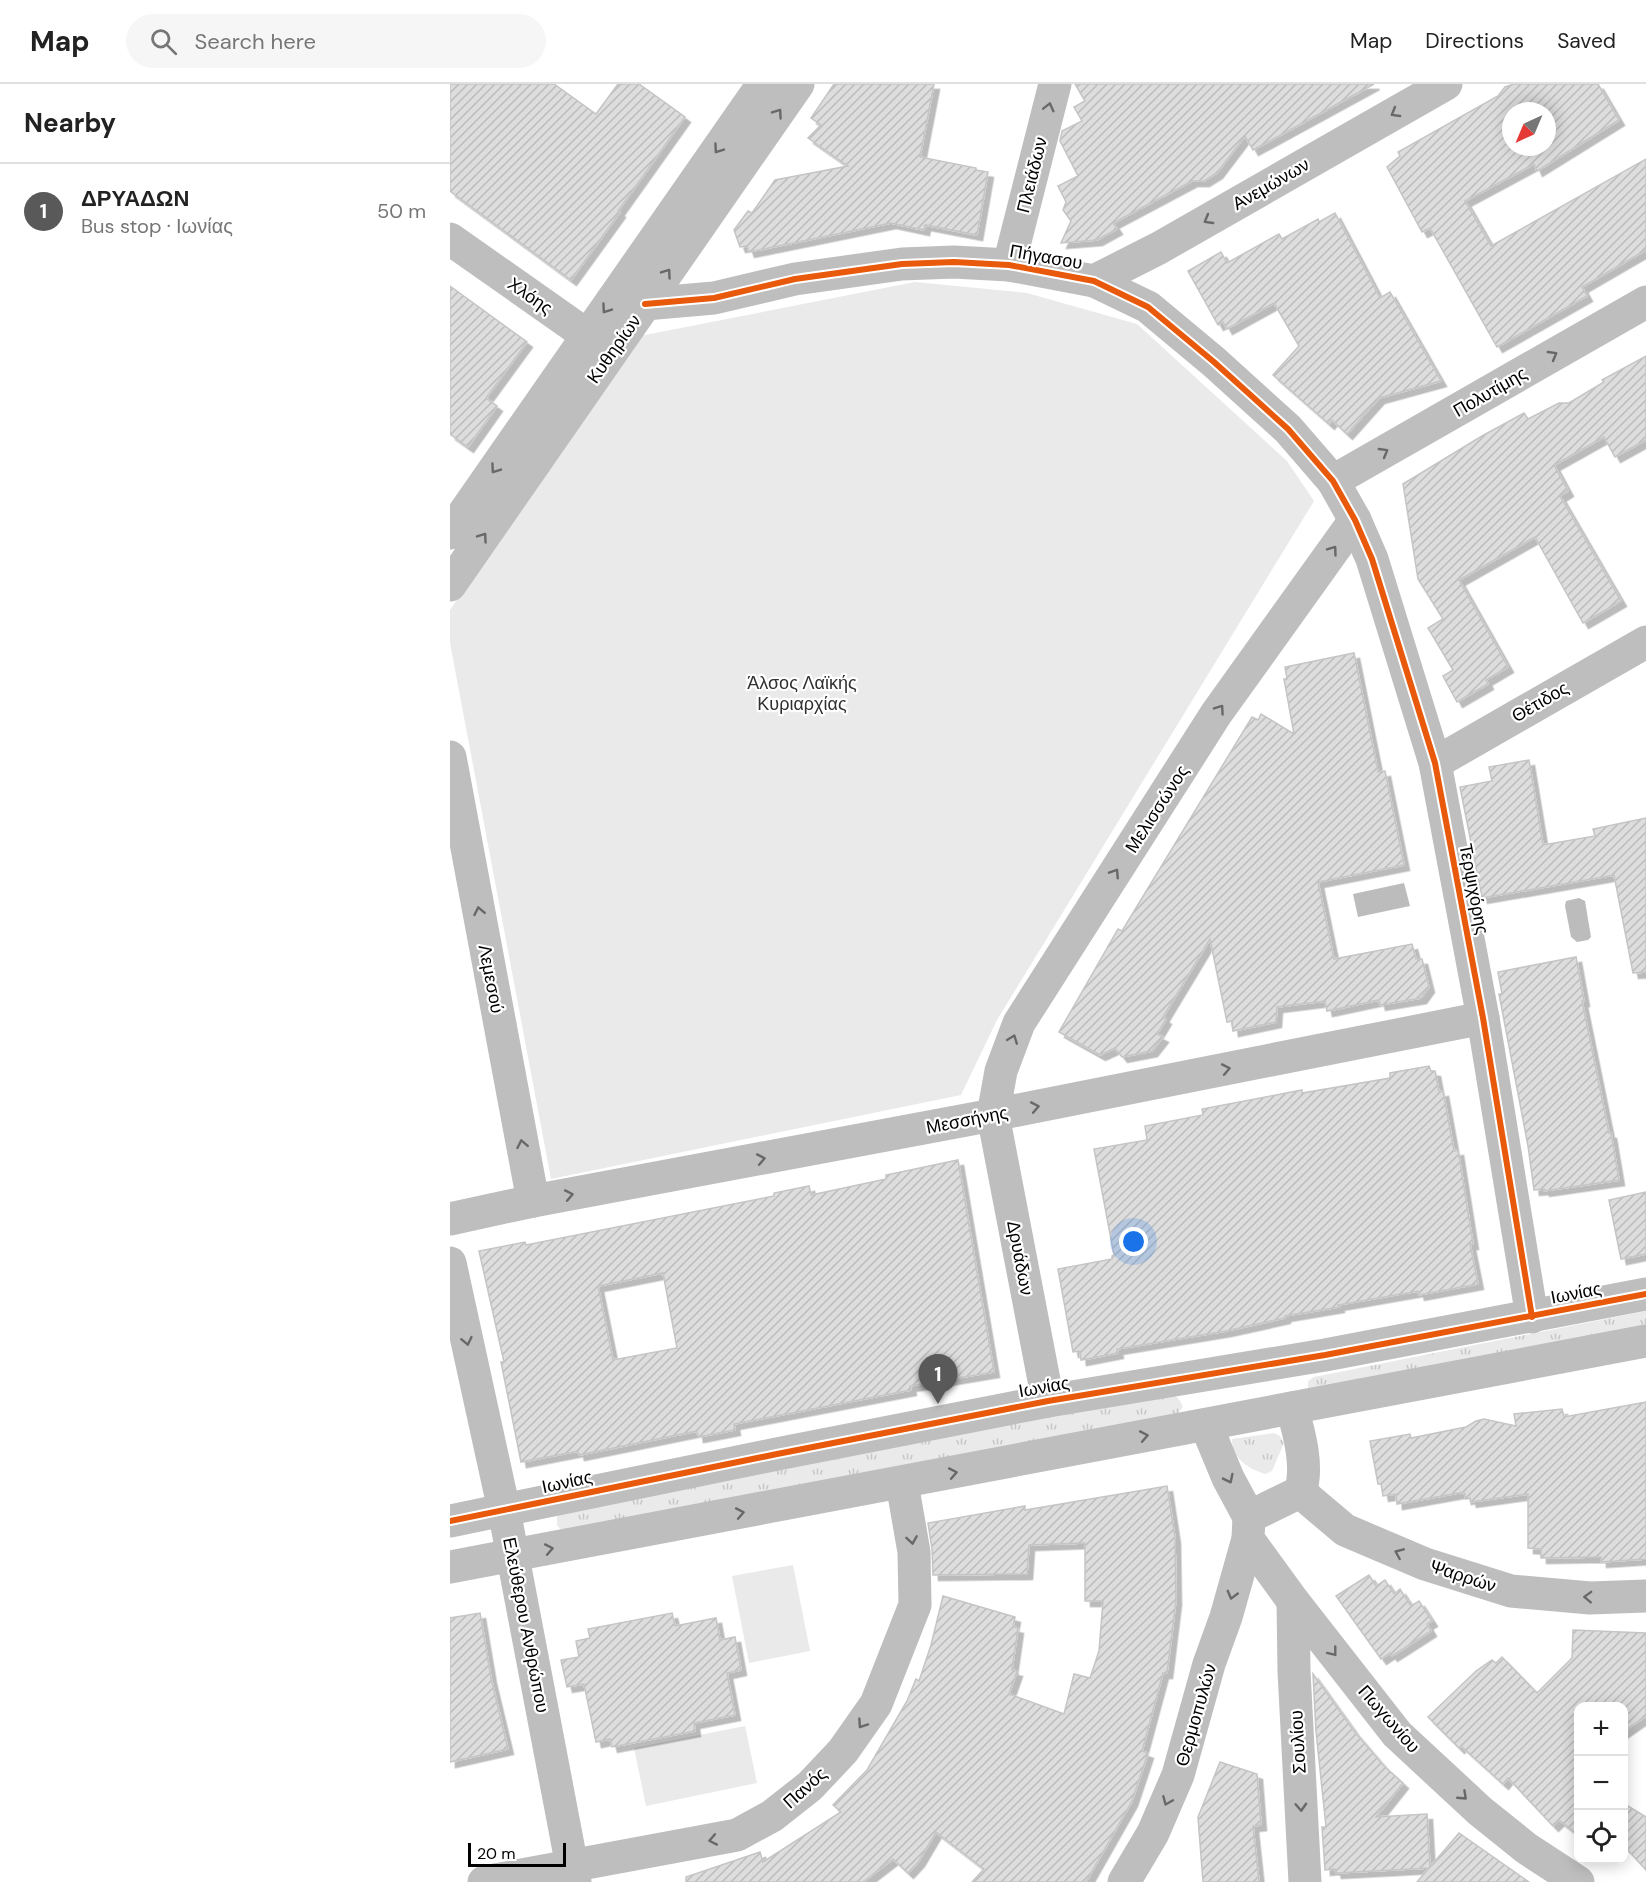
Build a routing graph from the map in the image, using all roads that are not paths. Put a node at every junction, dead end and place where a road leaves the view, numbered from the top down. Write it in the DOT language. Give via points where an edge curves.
graph roads {
  1 [pos="763,84"];
  2 [pos="798,84"];
  3 [pos="1055,84"];
  4 [pos="1446,84"];
  5 [pos="450,239"];
  6 [pos="1009,265"];
  7 [pos="1094,281"];
  8 [pos="1646,302"];
  9 [pos="645,304"];
  10 [pos="599,345"];
  11 [pos="1333,481"];
  12 [pos="1355,520"];
  13 [pos="450,533"];
  14 [pos="450,585"];
  15 [pos="1646,642"];
  16 [pos="450,757"];
  17 [pos="1435,763"];
  18 [pos="1483,1018"];
  19 [pos="993,1115"];
  20 [pos="533,1201"];
  21 [pos="450,1219"];
  22 [pos="450,1263"];
  23 [pos="1646,1294"];
  24 [pos="1532,1317"];
  25 [pos="1646,1341"];
  26 [pos="1048,1401"];
  27 [pos="1292,1408"];
  28 [pos="1206,1425"];
  29 [pos="902,1482"];
  30 [pos="1300,1492"];
  31 [pos="504,1510"];
  32 [pos="450,1521"];
  33 [pos="1248,1528"];
  34 [pos="512,1556"];
  35 [pos="450,1568"];
  36 [pos="1646,1596"];
  37 [pos="1293,1601"];
  38 [pos="574,1874"];
  39 [pos="484,1882"];
  40 [pos="1124,1882"];
  41 [pos="1305,1882"];
  42 [pos="1578,1882"];
  1 -- 10 [label="street, Κυθηρίων, one-way"];
  9 -- 2 [label="street, Κυθηρίων, one-way"];
  6 -- 3 [label="street, Πλειάδων, one-way"];
  4 -- 7 [label="street, Ανεμώνων, one-way"];
  5 -- 10 [label="street, Χλόης"];
  6 -- 7 [label="street, Πήγασου"];
  6 -- 9 [label="street, Πήγασου" via="902,264 795,279 714,298"];
  7 -- 11 [label="street, Πήγασου" via="1148,307 1288,429"];
  11 -- 8 [label="street, Πολυτίμης, one-way"];
  9 -- 10 [label="street, Κυθηρίων"];
  10 -- 13 [label="street, Κυθηρίων, one-way"];
  14 -- 10 [label="street, Κυθηρίων, one-way"];
  11 -- 12 [label="street, Τερψιχόρης"];
  12 -- 17 [label="street, Τερψιχόρης" via="1372,559"];
  19 -- 12 [label="street, Μελισσώνος, one-way" via="1001,1071 1019,1023 1216,714"];
  15 -- 17 [label="street, Θέτιδος"];
  20 -- 16 [label="street, Λεμεσού, one-way"];
  17 -- 18 [label="street, Τερψιχόρης"];
  19 -- 18 [label="street, Μεσσήνης, one-way"];
  18 -- 24 [label="street, Τερψιχόρης"];
  20 -- 19 [label="street, Μεσσήνης, one-way"];
  19 -- 26 [label="street, Δρυάδων"];
  20 -- 21 [label="street, Μεσσήνης"];
  22 -- 31 [label="street, Ελεύθερου Ανθρώπου, one-way"];
  23 -- 24 [label="street, Ιωνίας"];
  24 -- 26 [label="street, Ιωνίας"];
  25 -- 27 [label="street"];
  26 -- 31 [label="street, Ιωνίας"];
  27 -- 28 [label="street"];
  27 -- 30 [label="street" via="1301,1440"];
  29 -- 28 [label="street, one-way"];
  28 -- 33 [label="street, Πωγωνίου, one-way"];
  34 -- 29 [label="street, one-way"];
  29 -- 38 [label="street, Πανός, one-way" via="914,1552 915,1605 876,1704 843,1751 810,1786 772,1816 737,1835"];
  30 -- 33 [label="street"];
  36 -- 30 [label="street, Ψαρρών, one-way" via="1590,1598 1511,1591 1425,1564 1345,1530"];
  31 -- 32 [label="street, Ιωνίας"];
  31 -- 34 [label="street, Ελεύθερου Ανθρώπου"];
  33 -- 37 [label="street, Πωγωνίου"];
  33 -- 40 [label="street, Θερμοπυλών, one-way" via="1226,1617 1178,1775 1153,1833"];
  34 -- 35 [label="street"];
  34 -- 38 [label="street, Ελεύθερου Ανθρώπου"];
  37 -- 41 [label="street, Σουλίου, one-way"];
  37 -- 42 [label="street, Πωγωνίου, one-way" via="1397,1734 1480,1811"];
  38 -- 39 [label="street, Πανός"];
}
